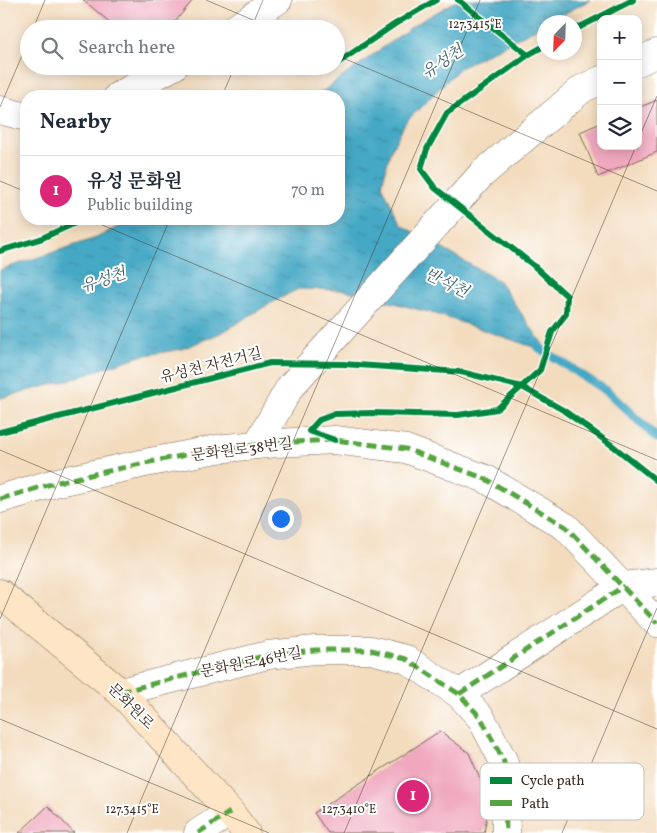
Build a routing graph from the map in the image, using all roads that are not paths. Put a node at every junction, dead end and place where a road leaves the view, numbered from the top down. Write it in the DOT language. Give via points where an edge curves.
graph roads {
  1 [pos="278,0"];
  2 [pos="248,20"];
  3 [pos="657,53"];
  4 [pos="642,60"];
  5 [pos="157,75"];
  6 [pos="597,82"];
  7 [pos="129,90"];
  8 [pos="0,110"];
  9 [pos="20,115"];
  10 [pos="257,445"];
  11 [pos="0,498"];
  12 [pos="657,582"];
  13 [pos="624,586"];
  14 [pos="0,594"];
  15 [pos="657,622"];
  16 [pos="120,692"];
  17 [pos="458,694"];
  18 [pos="504,763"];
  19 [pos="230,812"];
  20 [pos="506,820"];
  21 [pos="198,833"];
  22 [pos="246,833"];
  23 [pos="506,833"];
  1 -- 2 [label="street"];
  3 -- 4 [label="street"];
  5 -- 7 [label="street"];
  6 -- 10 [label="street" via="582,89 482,174 290,387"];
  8 -- 9 [label="street"];
  10 -- 11 [label="street, 문화원로38번길" via="145,463"];
  10 -- 13 [label="street, 문화원로38번길" via="335,440 406,449 486,479 566,527"];
  12 -- 13 [label="street"];
  13 -- 15 [label="street, 문화원로38번길"];
  13 -- 17 [label="street"];
  14 -- 16 [label="street, 문화원로"];
  16 -- 17 [label="street, 문화원로46번길" via="268,655 371,650 406,659"];
  16 -- 19 [label="street, 문화원로"];
  17 -- 18 [label="street, 문화원로46번길" via="481,718"];
  19 -- 21 [label="street"];
  19 -- 22 [label="street, 문화원로"];
  20 -- 23 [label="street, 문화원로46번길"];
}
